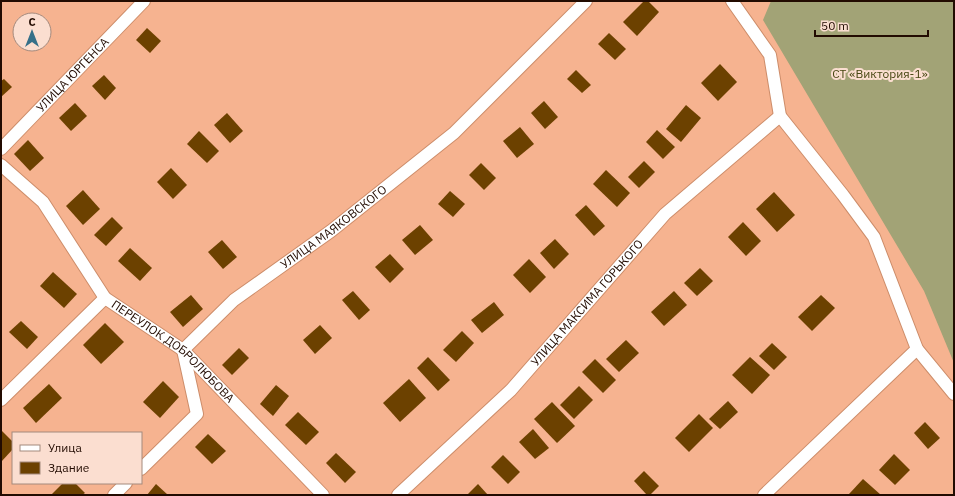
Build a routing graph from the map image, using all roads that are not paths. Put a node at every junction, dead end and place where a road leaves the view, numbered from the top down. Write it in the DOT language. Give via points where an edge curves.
graph roads {
  1 [pos="144,1"];
  2 [pos="586,1"];
  3 [pos="732,1"];
  4 [pos="780,116"];
  5 [pos="1,149"];
  6 [pos="1,165"];
  7 [pos="105,298"];
  8 [pos="917,349"];
  9 [pos="183,350"];
  10 [pos="954,394"];
  11 [pos="1,400"];
  12 [pos="142,468"];
  13 [pos="125,484"];
  14 [pos="114,495"];
  15 [pos="323,495"];
  16 [pos="398,495"];
  17 [pos="764,495"];
  1 -- 5 [label="street, УЛИЦА ЮРГЕНСА"];
  2 -- 9 [label="street, УЛИЦА МАЯКОВСКОГО" via="454,133 331,231 234,300"];
  3 -- 4 [label="street" via="770,55"];
  4 -- 8 [label="street" via="874,237"];
  4 -- 16 [label="street, УЛИЦА МАКСИМА ГОРЬКОГО" via="665,214 510,390"];
  6 -- 7 [label="street, ПЕРЕУЛОК ДОБРОЛЮБОВА" via="43,202"];
  7 -- 9 [label="street, ПЕРЕУЛОК ДОБРОЛЮБОВА"];
  7 -- 11 [label="street"];
  8 -- 10 [label="street"];
  8 -- 17 [label="street"];
  9 -- 12 [label="street" via="197,414"];
  9 -- 15 [label="street, ПЕРЕУЛОК ДОБРОЛЮБОВА"];
  13 -- 14 [label="street"];
}
